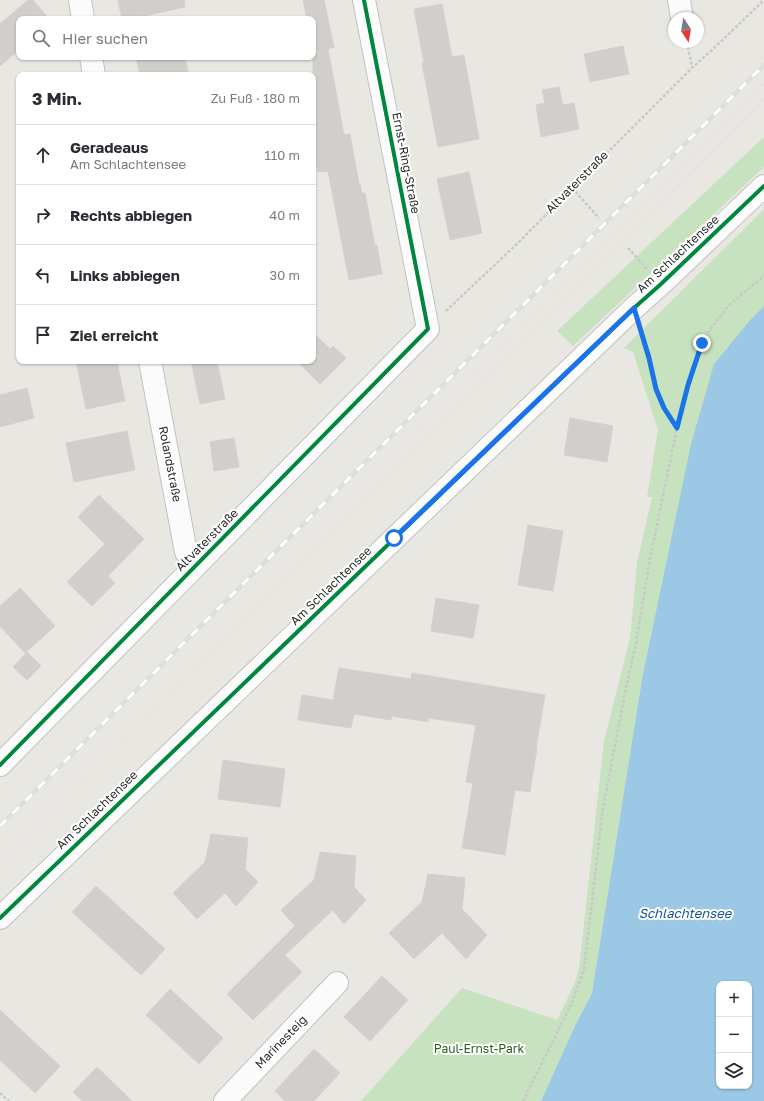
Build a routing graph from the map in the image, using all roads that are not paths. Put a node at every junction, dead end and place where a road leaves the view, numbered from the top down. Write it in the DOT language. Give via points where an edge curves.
graph roads {
  1 [pos="80,0"];
  2 [pos="364,0"];
  3 [pos="679,0"];
  4 [pos="681,12"];
  5 [pos="83,16"];
  6 [pos="92,60"];
  7 [pos="94,72"];
  8 [pos="764,186"];
  9 [pos="436,321"];
  10 [pos="151,364"];
  11 [pos="197,563"];
  12 [pos="0,765"];
  13 [pos="2,913"];
  14 [pos="337,983"];
  15 [pos="225,1101"];
  1 -- 5 [label="street"];
  2 -- 9 [label="street, Ernst-Ring-Straße"];
  3 -- 4 [label="street"];
  6 -- 7 [label="street"];
  8 -- 13 [label="street, Am Schlachtensee"];
  9 -- 11 [label="street, Altvaterstraße"];
  10 -- 11 [label="street, Rolandstraße" via="186,552"];
  11 -- 12 [label="street, Altvaterstraße"];
  14 -- 15 [label="street, Marinesteig"];
}
